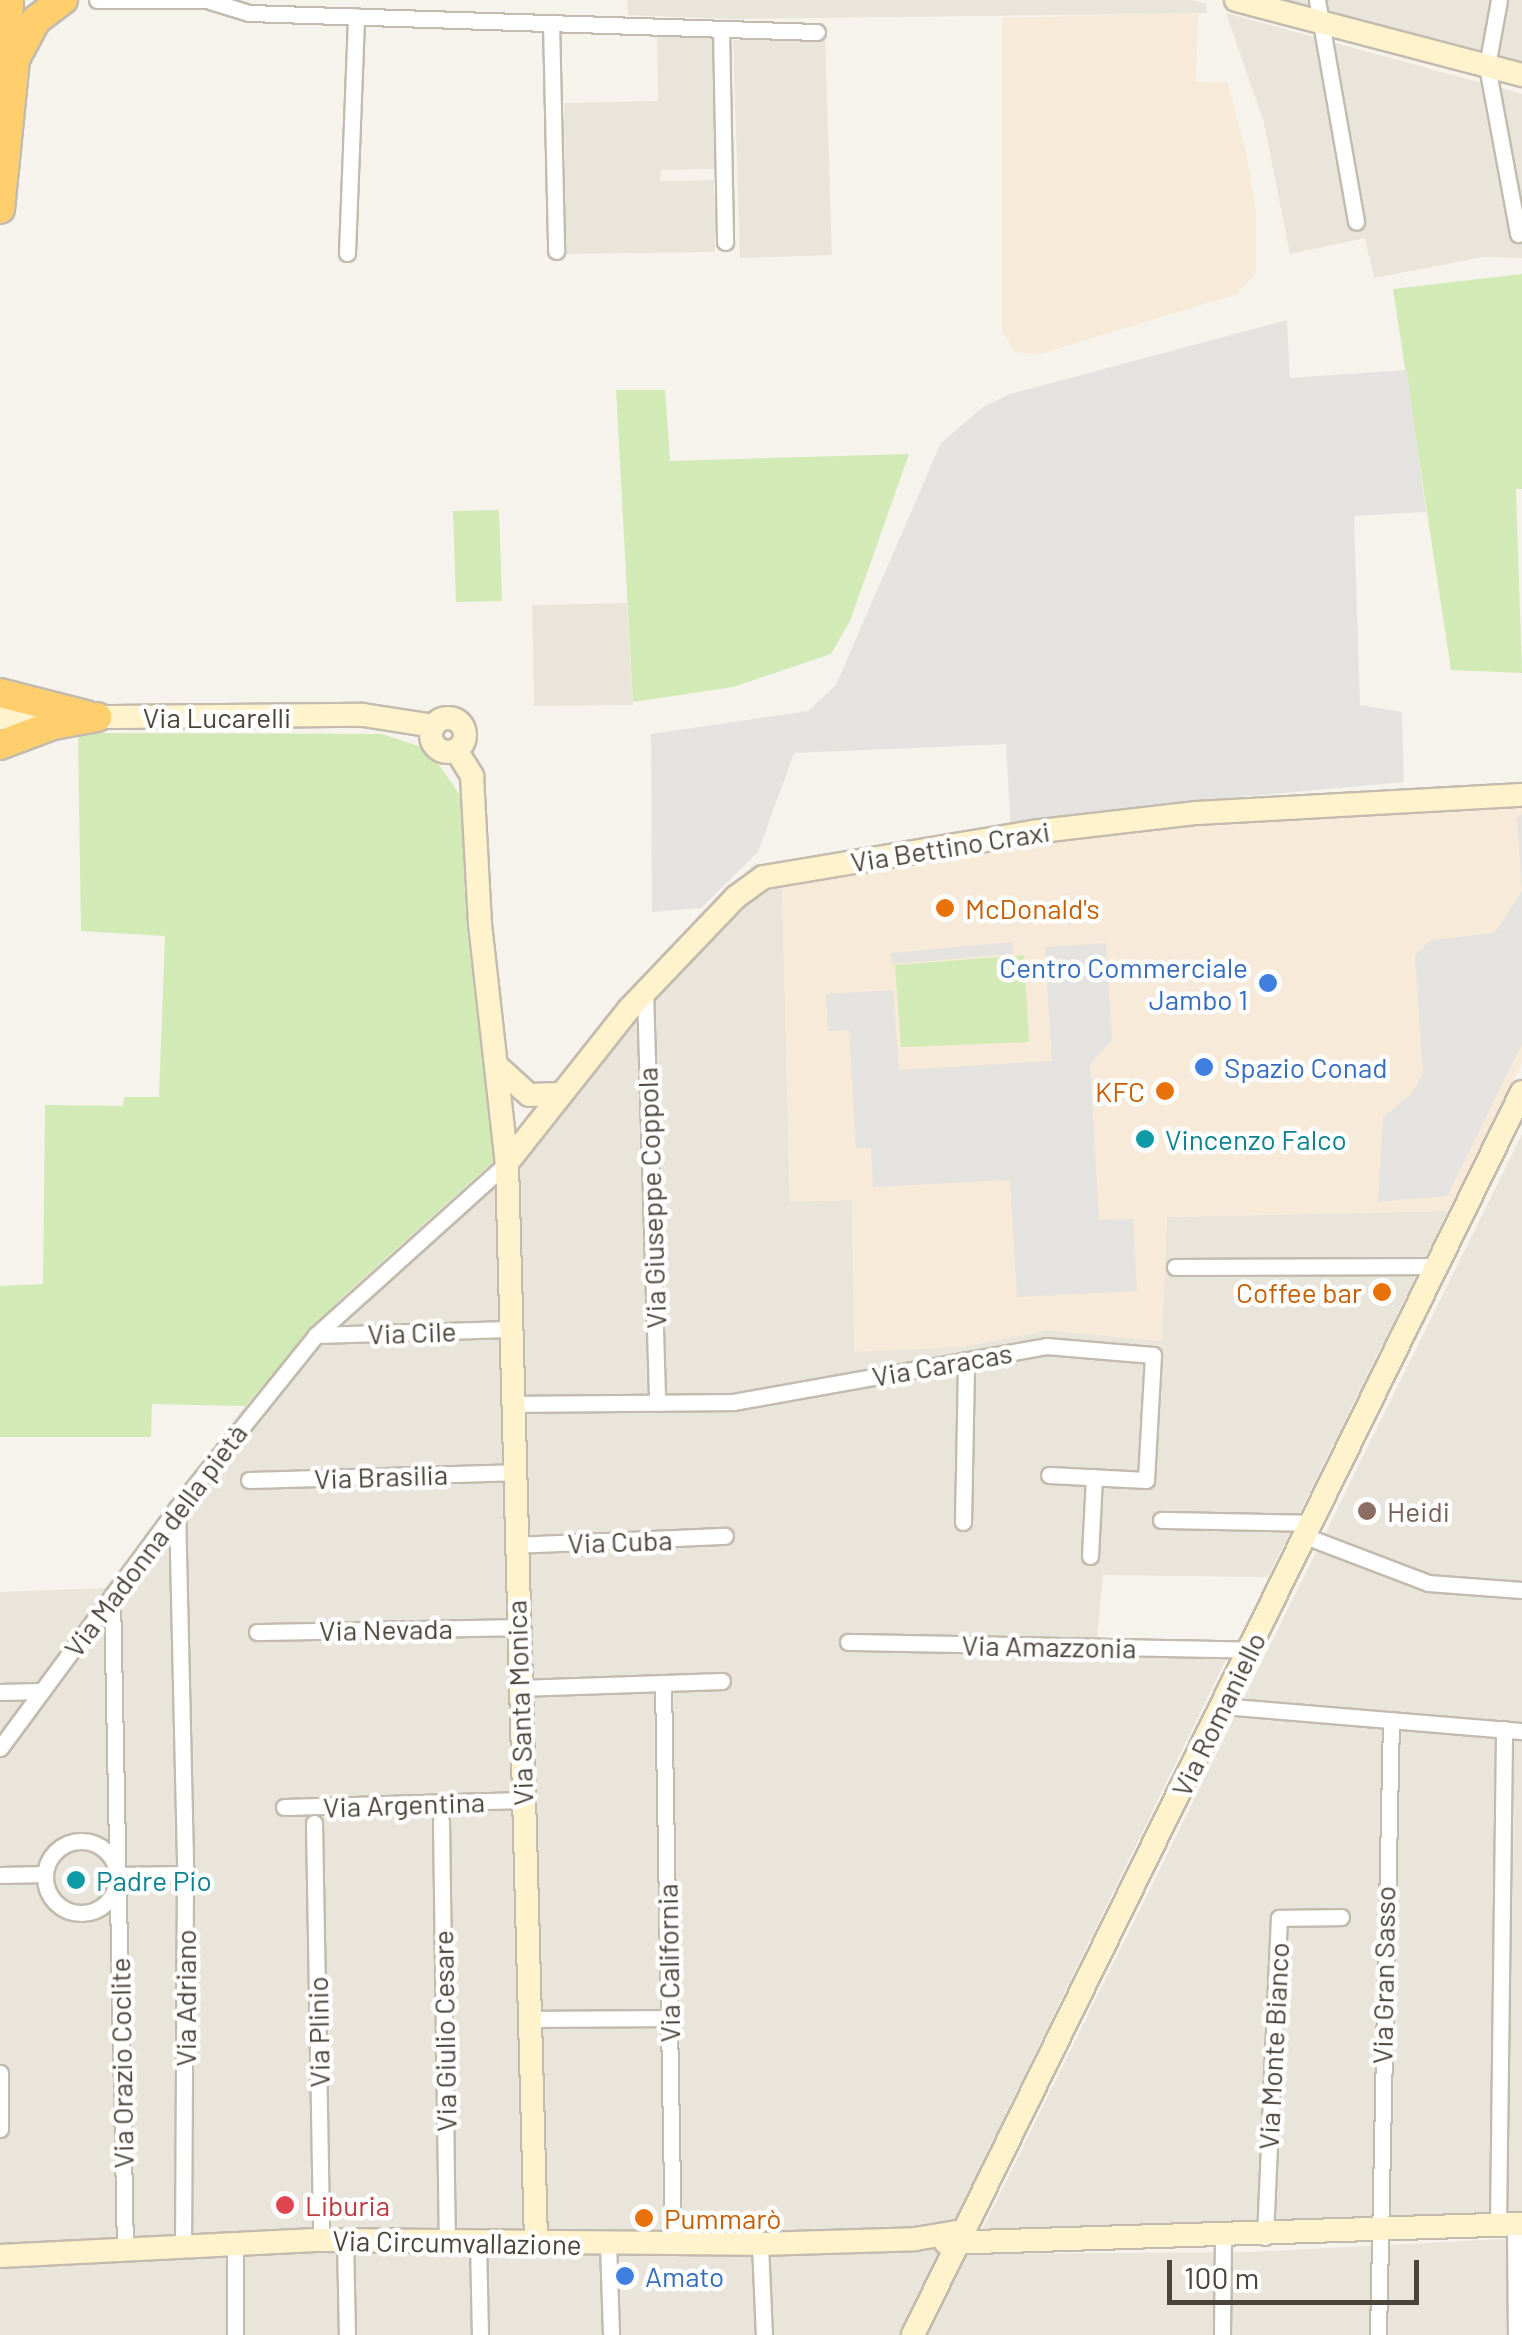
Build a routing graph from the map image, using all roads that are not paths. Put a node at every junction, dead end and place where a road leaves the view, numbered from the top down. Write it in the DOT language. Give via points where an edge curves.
graph roads {
  1 [pos="9,0"];
  2 [pos="64,0"];
  3 [pos="97,0"];
  4 [pos="211,0"];
  5 [pos="1236,0"];
  6 [pos="1499,0"];
  7 [pos="1318,11"];
  8 [pos="356,16"];
  9 [pos="551,23"];
  10 [pos="721,29"];
  11 [pos="817,32"];
  12 [pos="1487,66"];
  13 [pos="1522,76"];
  14 [pos="0,140"];
  15 [pos="0,209"];
  16 [pos="1356,222"];
  17 [pos="1518,234"];
  18 [pos="724,242"];
  19 [pos="556,251"];
  20 [pos="347,254"];
  21 [pos="0,693"];
  22 [pos="0,718"];
  23 [pos="98,718"];
  24 [pos="0,745"];
  25 [pos="1522,795"];
  26 [pos="644,992"];
  27 [pos="497,1066"];
  28 [pos="1522,1092"];
  29 [pos="560,1094"];
  30 [pos="507,1163"];
  31 [pos="1176,1266"];
  32 [pos="1437,1266"];
  33 [pos="509,1329"];
  34 [pos="316,1335"];
  35 [pos="966,1360"];
  36 [pos="657,1403"];
  37 [pos="510,1404"];
  38 [pos="514,1472"];
  39 [pos="1049,1475"];
  40 [pos="1094,1477"];
  41 [pos="248,1480"];
  42 [pos="177,1508"];
  43 [pos="1161,1520"];
  44 [pos="963,1522"];
  45 [pos="1308,1529"];
  46 [pos="725,1536"];
  47 [pos="515,1545"];
  48 [pos="1090,1556"];
  49 [pos="1522,1590"];
  50 [pos="112,1596"];
  51 [pos="515,1627"];
  52 [pos="257,1632"];
  53 [pos="848,1642"];
  54 [pos="1249,1650"];
  55 [pos="722,1680"];
  56 [pos="663,1683"];
  57 [pos="519,1688"];
  58 [pos="42,1691"];
  59 [pos="0,1692"];
  60 [pos="1222,1706"];
  61 [pos="1391,1720"];
  62 [pos="1504,1729"];
  63 [pos="1522,1732"];
  64 [pos="0,1748"];
  65 [pos="524,1800"];
  66 [pos="284,1807"];
  67 [pos="441,1821"];
  68 [pos="314,1823"];
  69 [pos="46,1874"];
  70 [pos="186,1874"];
  71 [pos="0,1875"];
  72 [pos="118,1875"];
  73 [pos="1341,1917"];
  74 [pos="669,2018"];
  75 [pos="527,2019"];
  76 [pos="0,2074"];
  77 [pos="0,2129"];
  78 [pos="1512,2225"];
  79 [pos="1378,2230"];
  80 [pos="961,2236"];
  81 [pos="1265,2237"];
  82 [pos="1224,2239"];
  83 [pos="321,2240"];
  84 [pos="345,2240"];
  85 [pos="447,2240"];
  86 [pos="478,2241"];
  87 [pos="921,2242"];
  88 [pos="536,2243"];
  89 [pos="608,2243"];
  90 [pos="672,2244"];
  91 [pos="760,2244"];
  92 [pos="235,2245"];
  93 [pos="183,2249"];
  94 [pos="124,2250"];
  95 [pos="0,2256"];
  96 [pos="948,2264"];
  97 [pos="236,2335"];
  98 [pos="347,2335"];
  99 [pos="480,2335"];
  100 [pos="611,2335"];
  101 [pos="764,2335"];
  102 [pos="913,2335"];
  103 [pos="1222,2335"];
  104 [pos="1378,2335"];
  105 [pos="1516,2335"];
  1 -- 14 [label="highway"];
  2 -- 15 [label="highway" via="36,20 16,59"];
  3 -- 4 [label="street"];
  4 -- 8 [label="street" via="249,13"];
  5 -- 7 [label="street"];
  6 -- 12 [label="street"];
  7 -- 12 [label="street"];
  7 -- 16 [label="street"];
  8 -- 9 [label="street"];
  8 -- 20 [label="street"];
  9 -- 10 [label="street"];
  9 -- 19 [label="street"];
  10 -- 11 [label="street"];
  10 -- 18 [label="street"];
  12 -- 13 [label="street"];
  12 -- 17 [label="street"];
  21 -- 23 [label="highway"];
  22 -- 23 [label="street, Via Lucarelli"];
  23 -- 24 [label="highway" via="53,725"];
  23 -- 27 [label="street, Via Lucarelli" via="363,716 434,726 436,746 456,750 472,776"];
  25 -- 26 [label="street, Via Bettino Craxi" via="1200,812 764,877 744,889"];
  26 -- 29 [label="street, Via Bettino Craxi"];
  26 -- 36 [label="street, Via Giuseppe Coppola"];
  27 -- 29 [label="street" via="529,1094"];
  27 -- 30 [label="street, Via Lucarelli"];
  28 -- 32 [label="street, Via Romaniello"];
  29 -- 30 [label="street, Via Bettino Craxi"];
  30 -- 33 [label="street, Via Santa Monica"];
  30 -- 34 [label="street, Via Madonna della pietà"];
  31 -- 32 [label="street"];
  32 -- 45 [label="street, Via Romaniello"];
  33 -- 34 [label="street, Via Cile"];
  33 -- 37 [label="street, Via Santa Monica"];
  34 -- 42 [label="street, Via Madonna della pietà"];
  35 -- 36 [label="street, Via Caracas" via="733,1402"];
  35 -- 40 [label="street, Via Caracas" via="1046,1346 1152,1355 1146,1480"];
  35 -- 44 [label="street"];
  36 -- 37 [label="street, Via Caracas"];
  37 -- 38 [label="street, Via Santa Monica"];
  38 -- 41 [label="street, Via Brasilia"];
  38 -- 47 [label="street, Via Santa Monica"];
  39 -- 40 [label="street, Via Caracas"];
  40 -- 48 [label="street"];
  42 -- 50 [label="street, Via Madonna della pietà"];
  42 -- 70 [label="street, Via Adriano"];
  43 -- 45 [label="street"];
  45 -- 49 [label="street" via="1428,1583"];
  45 -- 54 [label="street, Via Romaniello"];
  46 -- 47 [label="street, Via Cuba"];
  47 -- 51 [label="street, Via Santa Monica"];
  50 -- 58 [label="street, Via Madonna della pietà"];
  50 -- 72 [label="street, Via Orazio Coclite"];
  51 -- 52 [label="street, Via Nevada"];
  51 -- 57 [label="street, Via Santa Monica"];
  53 -- 54 [label="street, Via Amazzonia"];
  54 -- 60 [label="street, Via Romaniello"];
  55 -- 56 [label="street"];
  56 -- 57 [label="street"];
  56 -- 74 [label="street, Via California"];
  57 -- 65 [label="street, Via Santa Monica"];
  58 -- 59 [label="street"];
  58 -- 64 [label="street, Via Madonna della pietà"];
  60 -- 61 [label="street"];
  60 -- 80 [label="street, Via Romaniello"];
  61 -- 62 [label="street"];
  61 -- 79 [label="street, Via Gran Sasso"];
  62 -- 63 [label="street"];
  62 -- 78 [label="street"];
  65 -- 66 [label="street, Via Argentina"];
  65 -- 75 [label="street, Via Santa Monica"];
  67 -- 85 [label="street, Via Giulio Cesare"];
  68 -- 83 [label="street, Via Plinio"];
  69 -- 71 [label="street"];
  69 -- 72 [label="street" via="64,1845 88,1841 108,1853"];
  69 -- 72 [label="street" via="51,1897 81,1913 111,1897"];
  70 -- 72 [label="street"];
  70 -- 93 [label="street, Via Adriano"];
  72 -- 94 [label="street, Via Orazio Coclite"];
  73 -- 81 [label="street, Via Monte Bianco" via="1279,1918"];
  74 -- 75 [label="street"];
  74 -- 90 [label="street, Via California"];
  75 -- 88 [label="street, Via Santa Monica"];
  76 -- 77 [label="street"];
  78 -- 79 [label="street, Via Circumvallazione"];
  78 -- 105 [label="street"];
  79 -- 81 [label="street, Via Circumvallazione"];
  79 -- 104 [label="street, Via Gran Sasso"];
  80 -- 82 [label="street, Via Circumvallazione"];
  80 -- 87 [label="street, Via Circumvallazione"];
  80 -- 96 [label="street, Via Romaniello"];
  81 -- 82 [label="street, Via Circumvallazione"];
  82 -- 103 [label="street"];
  83 -- 84 [label="street, Via Circumvallazione"];
  83 -- 92 [label="street, Via Circumvallazione"];
  84 -- 85 [label="street, Via Circumvallazione"];
  84 -- 98 [label="street"];
  85 -- 86 [label="street, Via Circumvallazione"];
  86 -- 88 [label="street, Via Circumvallazione"];
  86 -- 99 [label="street"];
  87 -- 91 [label="street, Via Circumvallazione"];
  87 -- 96 [label="street"];
  88 -- 89 [label="street, Via Circumvallazione"];
  89 -- 90 [label="street, Via Circumvallazione"];
  89 -- 100 [label="street"];
  90 -- 91 [label="street, Via Circumvallazione"];
  91 -- 101 [label="street"];
  92 -- 93 [label="street, Via Circumvallazione"];
  92 -- 97 [label="street"];
  93 -- 94 [label="street, Via Circumvallazione"];
  94 -- 95 [label="street, Via Circumvallazione"];
  96 -- 102 [label="street, Via Romaniello"];
}
